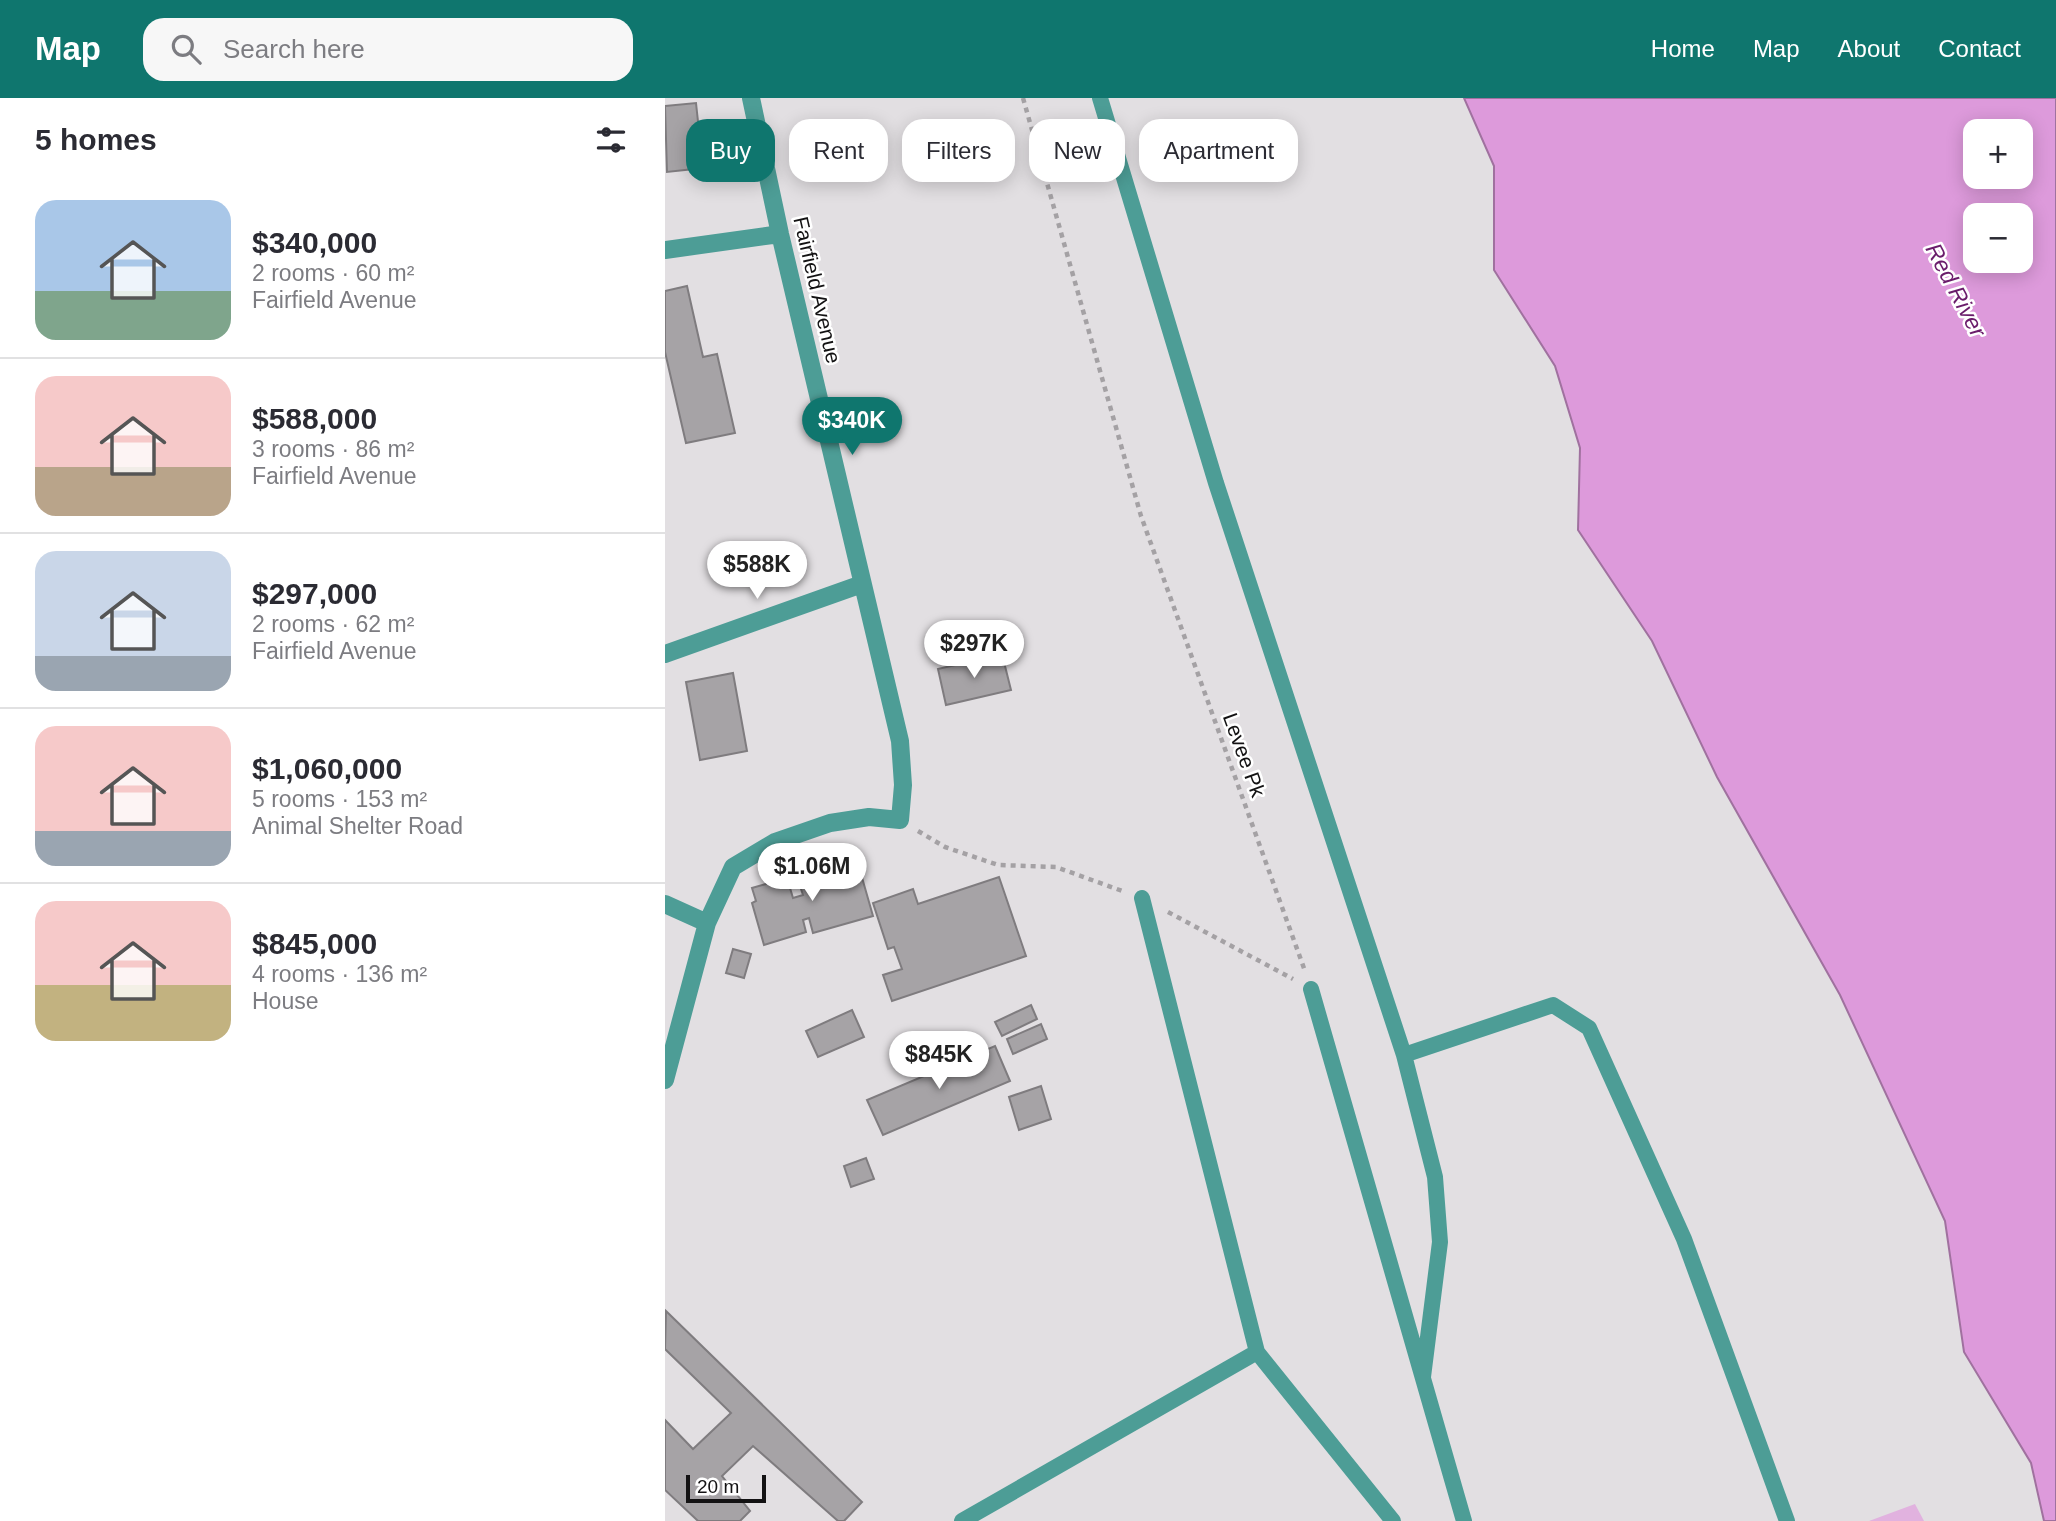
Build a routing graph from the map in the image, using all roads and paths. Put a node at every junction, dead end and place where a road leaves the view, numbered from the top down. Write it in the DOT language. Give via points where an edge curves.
graph roads {
  1 [pos="751,98"];
  2 [pos="1023,98"];
  3 [pos="1100,98"];
  4 [pos="780,234"];
  5 [pos="665,250"];
  6 [pos="862,584"];
  7 [pos="665,654"];
  8 [pos="899,820"];
  9 [pos="1142,898"];
  10 [pos="665,904"];
  11 [pos="707,923"];
  12 [pos="1311,989"];
  13 [pos="1404,1055"];
  14 [pos="665,1080"];
  15 [pos="1257,1352"];
  16 [pos="1423,1377"];
  17 [pos="962,1521"];
  18 [pos="1393,1521"];
  19 [pos="1464,1521"];
  20 [pos="1787,1521"];
  1 -- 4 [label="street, Fairfield Avenue"];
  2 -- 12 [label="path, Levee Pk" via="1141,516"];
  3 -- 13 [label="lane" via="1216,482"];
  4 -- 5 [label="street"];
  4 -- 6 [label="street, Fairfield Avenue"];
  6 -- 7 [label="street"];
  6 -- 8 [label="street, Fairfield Avenue" via="899,741 903,785"];
  8 -- 9 [label="path" via="945,847 998,865 1056,867"];
  8 -- 11 [label="street" via="869,817 830,823 775,842 733,867"];
  9 -- 12 [label="path"];
  9 -- 15 [label="lane"];
  10 -- 11 [label="street"];
  11 -- 14 [label="street"];
  12 -- 16 [label="lane"];
  13 -- 16 [label="lane" via="1435,1177 1440,1242"];
  13 -- 20 [label="lane" via="1553,1005 1589,1028 1684,1238"];
  15 -- 17 [label="lane"];
  15 -- 18 [label="lane"];
  16 -- 19 [label="lane"];
}
